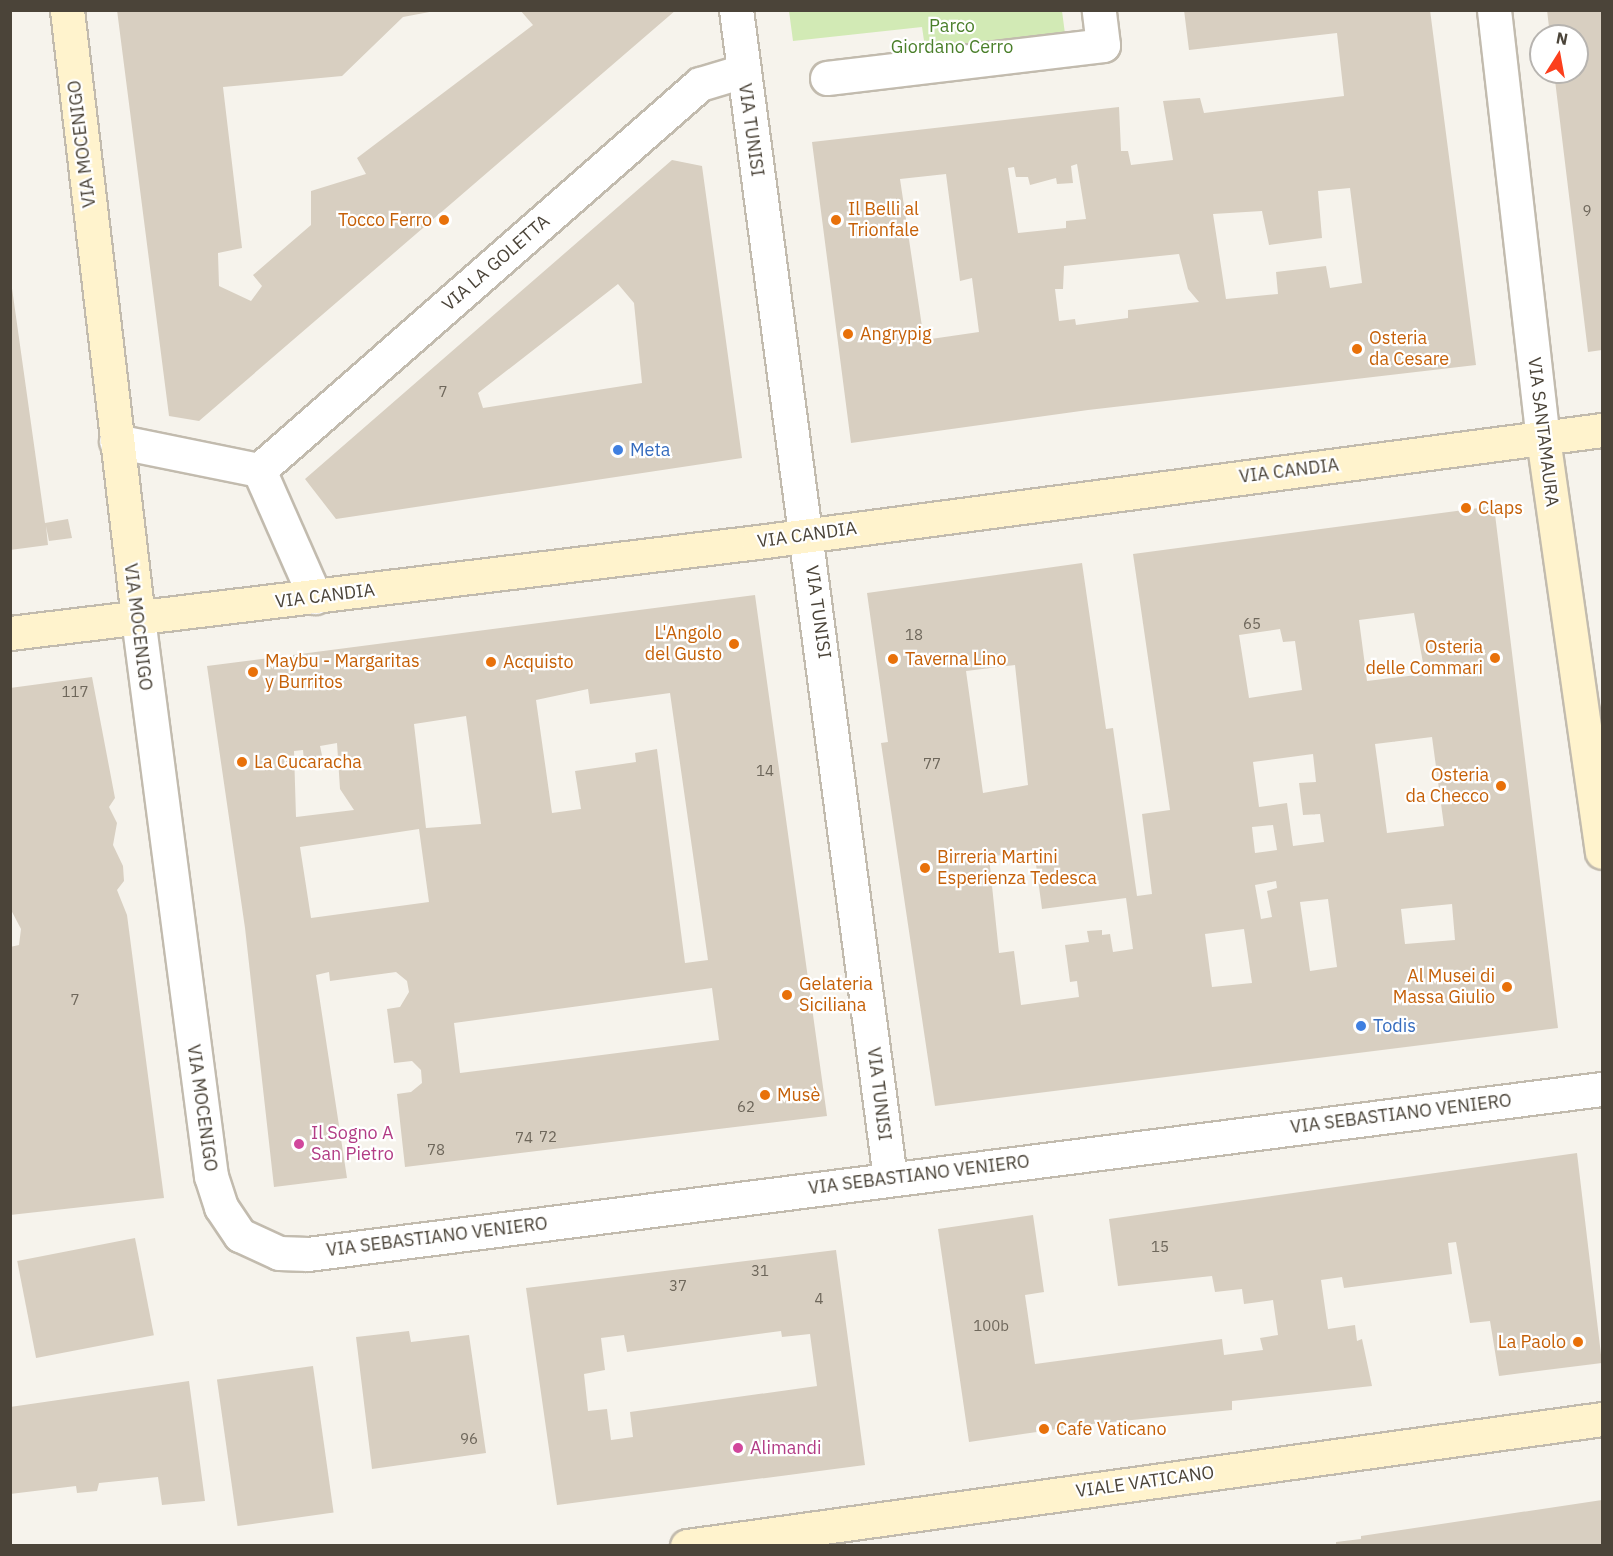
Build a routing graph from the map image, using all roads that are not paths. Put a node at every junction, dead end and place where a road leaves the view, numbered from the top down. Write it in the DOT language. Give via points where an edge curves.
graph roads {
  1 [pos="67,10"];
  2 [pos="736,10"];
  3 [pos="1099,10"];
  4 [pos="1494,10"];
  5 [pos="743,71"];
  6 [pos="827,78"];
  7 [pos="1602,430"];
  8 [pos="1542,438"];
  9 [pos="116,441"];
  10 [pos="259,470"];
  11 [pos="807,534"];
  12 [pos="315,597"];
  13 [pos="138,618"];
  14 [pos="10,633"];
  15 [pos="1602,852"];
  16 [pos="1602,1089"];
  17 [pos="890,1178"];
  18 [pos="240,1234"];
  19 [pos="1602,1419"];
  20 [pos="687,1545"];
  1 -- 9 [label="street, VIA MOCENIGO"];
  2 -- 5 [label="street, VIA TUNISI"];
  3 -- 6 [label="street" via="1102,45"];
  4 -- 8 [label="street, VIA SANTAMAURA"];
  5 -- 10 [label="street, VIA LA GOLETTA" via="700,84"];
  5 -- 11 [label="street, VIA TUNISI"];
  7 -- 8 [label="street, VIA CANDIA"];
  8 -- 11 [label="street, VIA CANDIA"];
  8 -- 15 [label="street, VIA SANTAMAURA"];
  9 -- 10 [label="street"];
  9 -- 13 [label="street, VIA MOCENIGO"];
  10 -- 12 [label="street"];
  11 -- 12 [label="street, VIA CANDIA"];
  11 -- 17 [label="street, VIA TUNISI"];
  12 -- 13 [label="street, VIA CANDIA"];
  13 -- 14 [label="street, VIA CANDIA"];
  13 -- 18 [label="street, VIA MOCENIGO" via="210,1176 221,1207"];
  16 -- 17 [label="street, VIA SEBASTIANO VENIERO"];
  17 -- 18 [label="street, VIA SEBASTIANO VENIERO" via="308,1254 279,1253"];
  19 -- 20 [label="street, VIALE VATICANO"];
}
